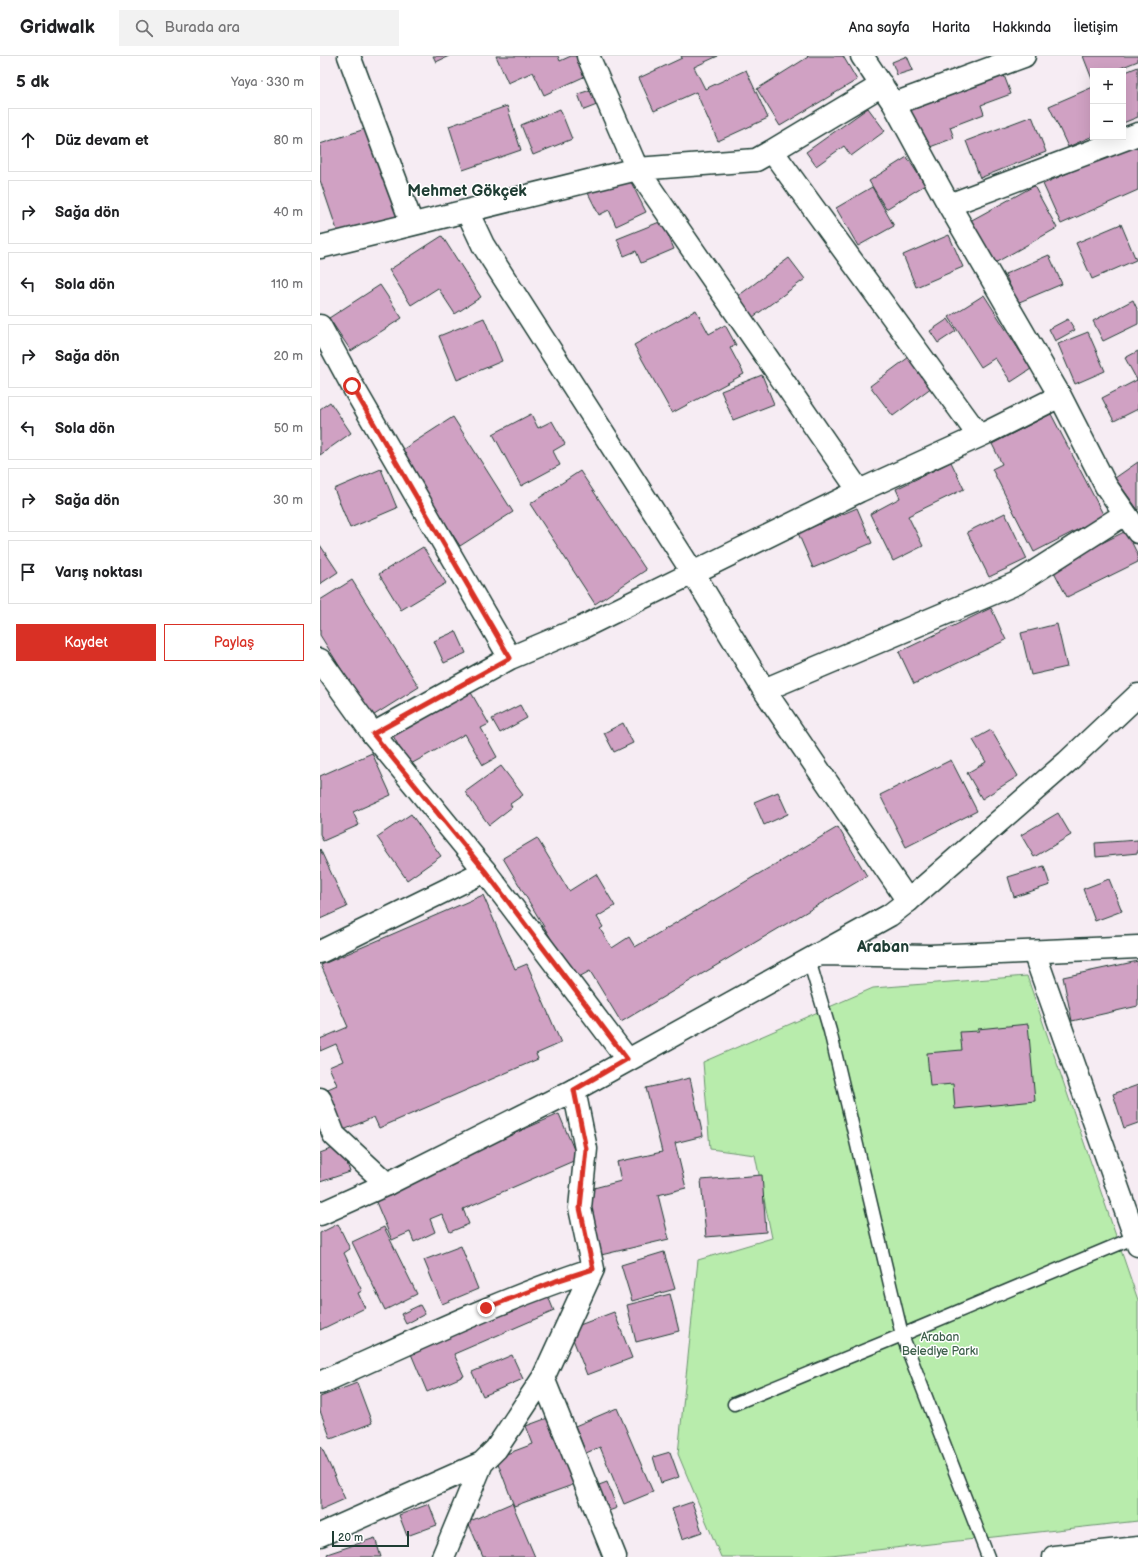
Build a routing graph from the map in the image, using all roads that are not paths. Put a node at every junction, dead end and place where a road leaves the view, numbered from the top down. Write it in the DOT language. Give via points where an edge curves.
graph roads {
  1 [pos="349,56"];
  2 [pos="588,56"];
  3 [pos="862,56"];
  4 [pos="1024,56"];
  5 [pos="882,85"];
  6 [pos="894,104"];
  7 [pos="1138,134"];
  8 [pos="772,151"];
  9 [pos="637,170"];
  10 [pos="949,205"];
  11 [pos="467,211"];
  12 [pos="412,224"];
  13 [pos="320,247"];
  14 [pos="320,326"];
  15 [pos="1060,396"];
  16 [pos="979,436"];
  17 [pos="859,490"];
  18 [pos="1125,514"];
  19 [pos="1138,532"];
  20 [pos="693,573"];
  21 [pos="510,658"];
  22 [pos="320,660"];
  23 [pos="764,690"];
  24 [pos="1138,695"];
  25 [pos="373,734"];
  26 [pos="485,871"];
  27 [pos="908,902"];
  28 [pos="1138,947"];
  29 [pos="320,952"];
  30 [pos="1034,952"];
  31 [pos="814,957"];
  32 [pos="627,1059"];
  33 [pos="574,1090"];
  34 [pos="320,1099"];
  35 [pos="387,1184"];
  36 [pos="320,1214"];
  37 [pos="1137,1239"];
  38 [pos="593,1269"];
  39 [pos="902,1335"];
  40 [pos="542,1378"];
  41 [pos="320,1383"];
  42 [pos="734,1404"];
  43 [pos="482,1463"];
  44 [pos="320,1535"];
  45 [pos="1138,1548"];
  46 [pos="443,1557"];
  47 [pos="615,1557"];
  48 [pos="988,1557"];
  49 [pos="1054,1557"];
  1 -- 12 [label="street"];
  2 -- 9 [label="street"];
  3 -- 5 [label="street"];
  4 -- 6 [label="street"];
  5 -- 6 [label="street"];
  5 -- 8 [label="street"];
  6 -- 10 [label="street"];
  7 -- 10 [label="street"];
  8 -- 9 [label="street" via="756,160"];
  8 -- 16 [label="street"];
  9 -- 11 [label="street"];
  9 -- 17 [label="street"];
  10 -- 15 [label="street"];
  11 -- 12 [label="street"];
  11 -- 20 [label="street" via="483,245"];
  12 -- 13 [label="street"];
  14 -- 21 [label="street" via="352,386"];
  15 -- 16 [label="street"];
  15 -- 18 [label="street" via="1106,486"];
  16 -- 17 [label="street"];
  17 -- 20 [label="street"];
  18 -- 19 [label="street"];
  18 -- 23 [label="street" via="1017,583"];
  20 -- 21 [label="street" via="581,628"];
  20 -- 23 [label="street"];
  21 -- 25 [label="street"];
  22 -- 25 [label="street"];
  23 -- 27 [label="street"];
  24 -- 27 [label="street" via="1067,762"];
  25 -- 26 [label="street"];
  26 -- 29 [label="street"];
  26 -- 32 [label="street"];
  27 -- 31 [label="street" via="890,915"];
  28 -- 30 [label="street"];
  30 -- 31 [label="street"];
  30 -- 37 [label="street"];
  31 -- 32 [label="street"];
  31 -- 39 [label="lane"];
  32 -- 33 [label="street"];
  33 -- 35 [label="street"];
  33 -- 38 [label="street" via="586,1149 580,1208"];
  34 -- 35 [label="street" via="334,1134"];
  35 -- 36 [label="street"];
  37 -- 39 [label="lane"];
  38 -- 40 [label="street"];
  38 -- 41 [label="street" via="486,1308"];
  39 -- 42 [label="lane"];
  39 -- 48 [label="lane"];
  40 -- 43 [label="street" via="496,1449"];
  40 -- 47 [label="street"];
  43 -- 44 [label="street"];
  43 -- 46 [label="street"];
  45 -- 49 [label="street"];
}
